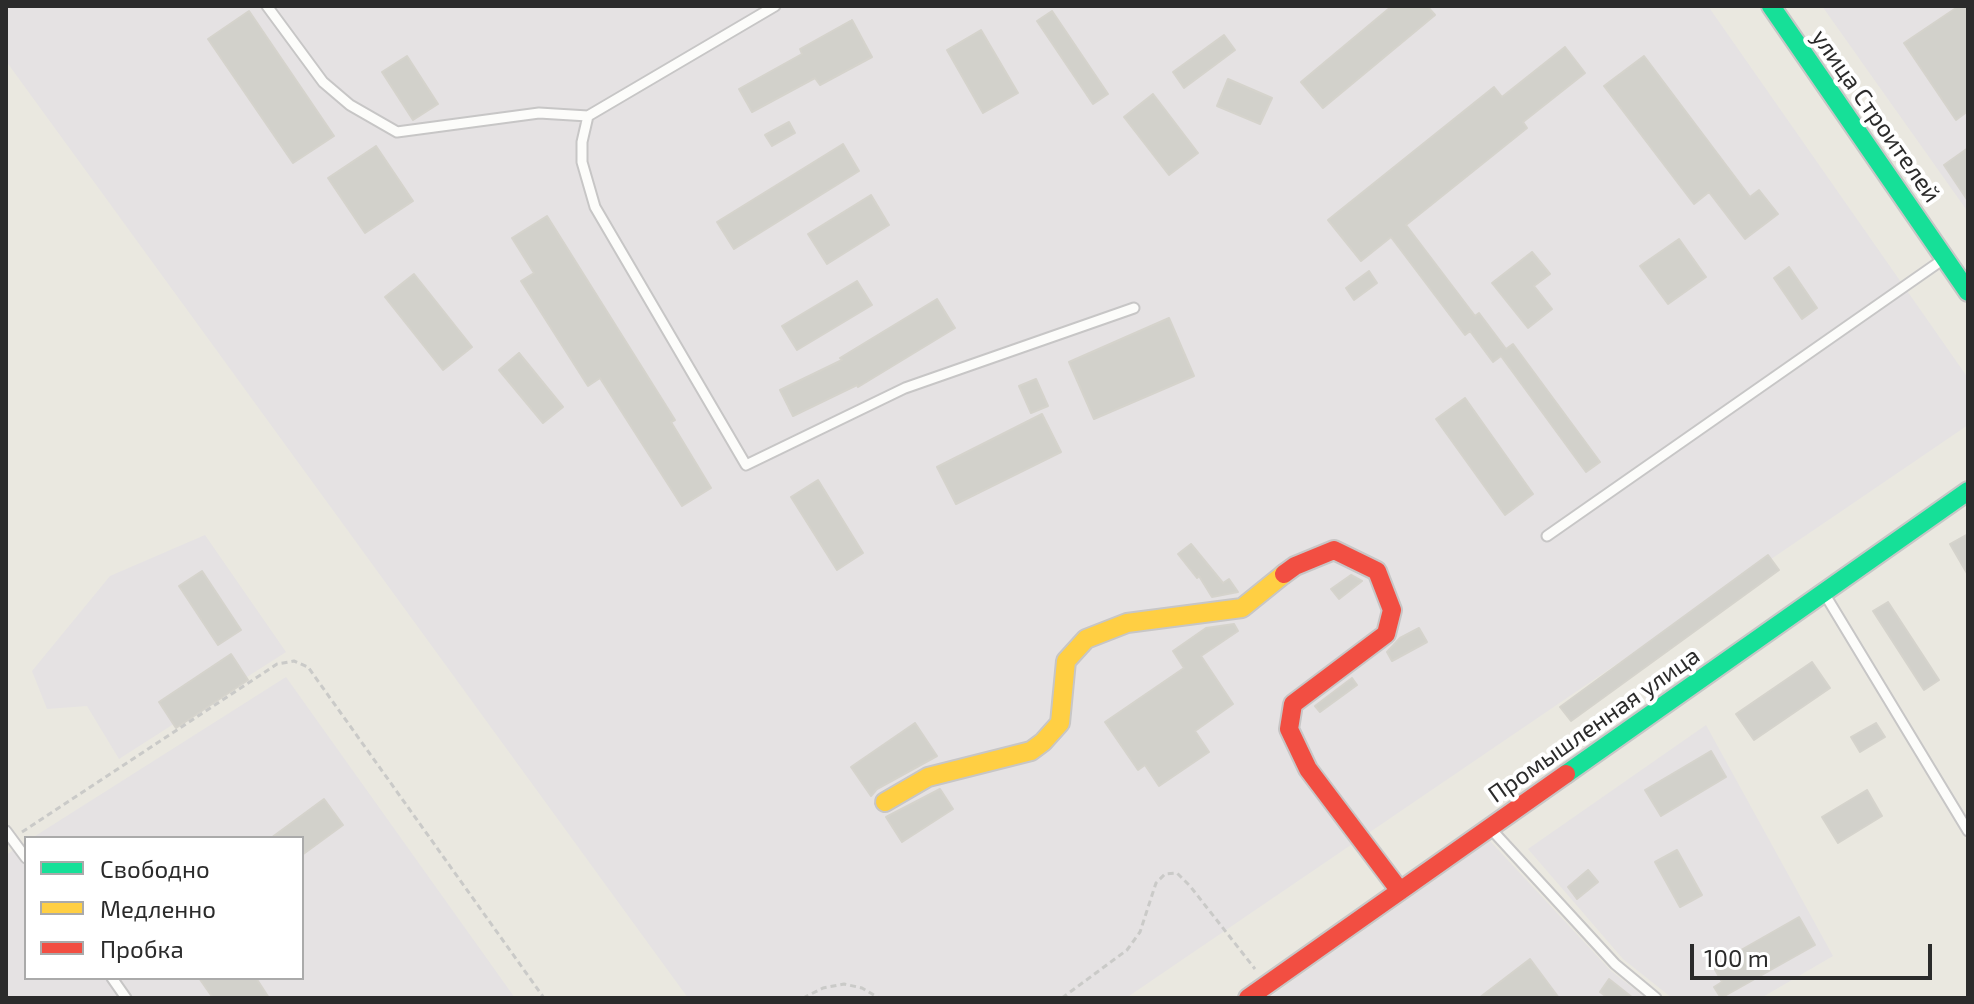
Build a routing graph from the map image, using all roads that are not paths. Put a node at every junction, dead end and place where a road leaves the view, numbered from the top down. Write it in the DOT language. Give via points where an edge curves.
graph roads {
  1 [pos="267,6"];
  2 [pos="775,6"];
  3 [pos="1771,6"];
  4 [pos="588,116"];
  5 [pos="1945,258"];
  6 [pos="1968,292"];
  7 [pos="1134,308"];
  8 [pos="1968,491"];
  9 [pos="1547,536"];
  10 [pos="1824,593"];
  11 [pos="885,802"];
  12 [pos="1490,828"];
  13 [pos="1968,831"];
  14 [pos="8,837"];
  15 [pos="24,856"];
  16 [pos="1400,891"];
  17 [pos="113,980"];
  18 [pos="126,998"];
  19 [pos="1248,998"];
  20 [pos="1656,998"];
  1 -- 4 [label="lane" via="323,82 397,132 539,113"];
  2 -- 4 [label="lane"];
  3 -- 5 [label="street, улица Строителей"];
  4 -- 7 [label="lane" via="582,162 595,207 746,465 905,388"];
  5 -- 6 [label="street, улица Строителей"];
  5 -- 9 [label="lane"];
  8 -- 10 [label="street, Промышленная улица"];
  10 -- 12 [label="street, Промышленная улица"];
  10 -- 13 [label="lane"];
  11 -- 16 [label="street" via="928,777 1031,751 1043,742 1060,723 1066,661 1086,639 1127,623 1242,608 1295,566 1334,550 1377,571 1392,610 1386,634 1293,704 1289,729 1308,769"];
  12 -- 16 [label="street, Промышленная улица"];
  12 -- 20 [label="lane" via="1615,964"];
  14 -- 15 [label="lane"];
  16 -- 19 [label="street, Промышленная улица"];
  17 -- 18 [label="lane"];
}
